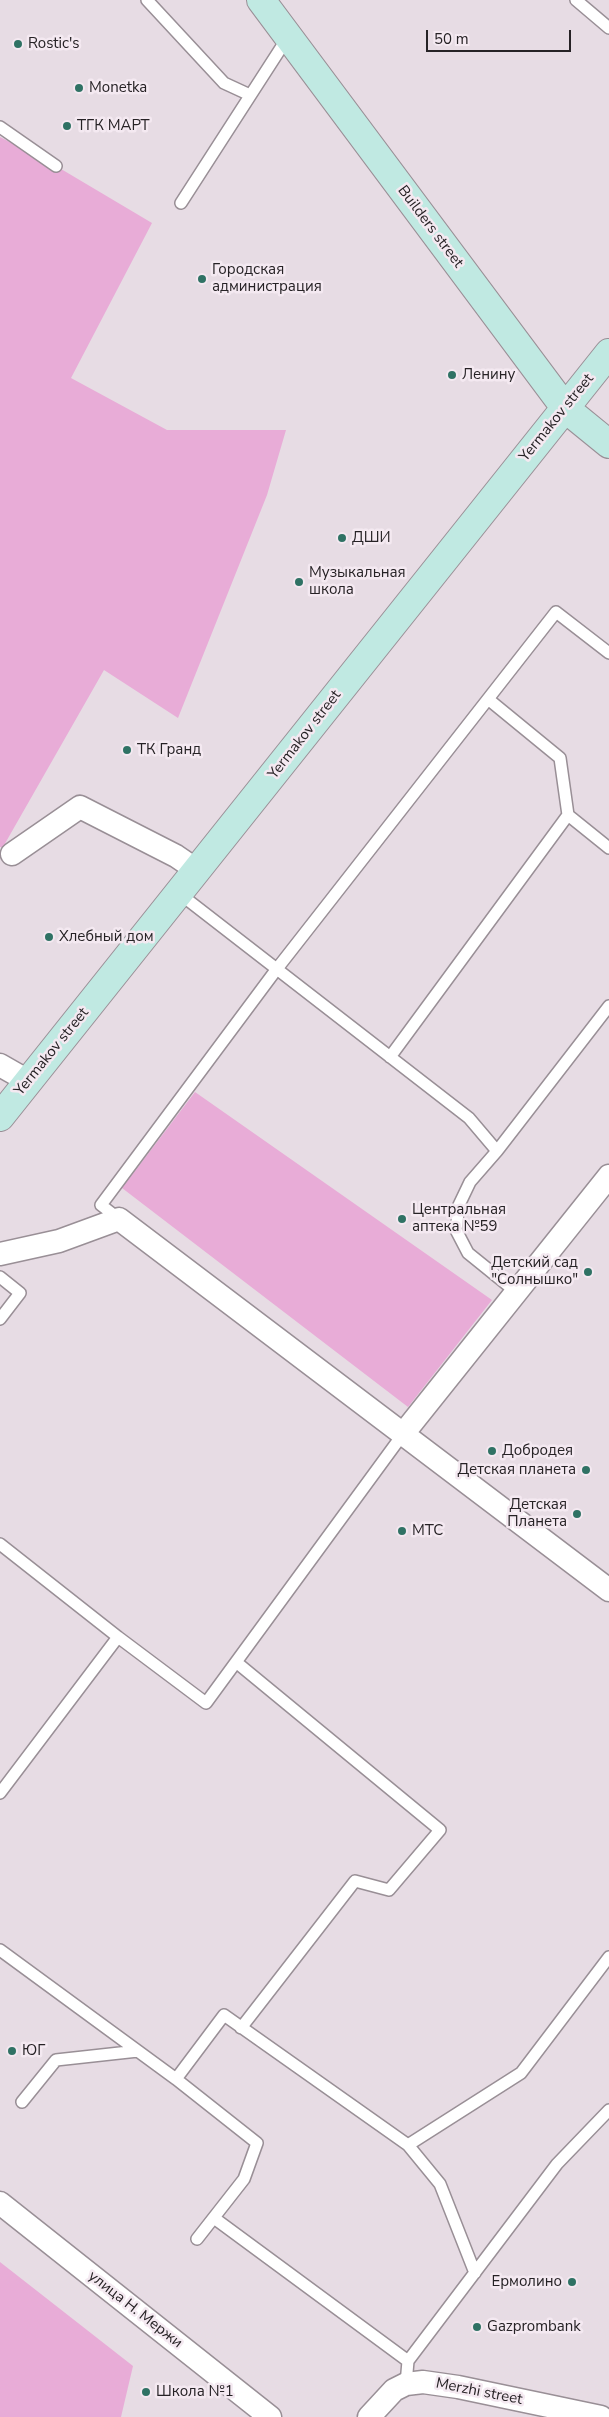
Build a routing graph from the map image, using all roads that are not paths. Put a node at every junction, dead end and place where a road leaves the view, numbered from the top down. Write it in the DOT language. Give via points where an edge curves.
graph roads {
  1 [pos="147,0"];
  2 [pos="261,0"];
  3 [pos="576,0"];
  4 [pos="609,28"];
  5 [pos="288,36"];
  6 [pos="250,95"];
  7 [pos="0,127"];
  8 [pos="56,166"];
  9 [pos="181,203"];
  10 [pos="609,353"];
  11 [pos="566,410"];
  12 [pos="609,444"];
  13 [pos="609,653"];
  14 [pos="488,699"];
  15 [pos="568,815"];
  16 [pos="609,848"];
  17 [pos="12,854"];
  18 [pos="198,871"];
  19 [pos="180,894"];
  20 [pos="276,970"];
  21 [pos="609,1006"];
  22 [pos="390,1057"];
  23 [pos="0,1065"];
  24 [pos="28,1080"];
  25 [pos="0,1117"];
  26 [pos="497,1151"];
  27 [pos="609,1176"];
  28 [pos="119,1219"];
  29 [pos="0,1254"];
  30 [pos="0,1277"];
  31 [pos="515,1292"];
  32 [pos="0,1319"];
  33 [pos="403,1434"];
  34 [pos="0,1544"];
  35 [pos="609,1590"];
  36 [pos="118,1637"];
  37 [pos="236,1662"];
  38 [pos="0,1794"];
  39 [pos="0,1950"];
  40 [pos="609,1957"];
  41 [pos="605,1969"];
  42 [pos="242,2028"];
  43 [pos="138,2050"];
  44 [pos="176,2078"];
  45 [pos="22,2102"];
  46 [pos="609,2110"];
  47 [pos="408,2145"];
  48 [pos="0,2203"];
  49 [pos="214,2218"];
  50 [pos="197,2239"];
  51 [pos="474,2273"];
  52 [pos="408,2361"];
  53 [pos="406,2384"];
  54 [pos="609,2414"];
  55 [pos="270,2417"];
  56 [pos="369,2417"];
  57 [pos="601,2417"];
  58 [pos="606,2417"];
  1 -- 6 [label="lane" via="224,83"];
  2 -- 5 [label="street, Builders street"];
  3 -- 4 [label="lane"];
  5 -- 6 [label="lane"];
  5 -- 11 [label="street, Builders street"];
  6 -- 9 [label="lane"];
  7 -- 8 [label="lane"];
  10 -- 11 [label="street, Yermakov street"];
  11 -- 12 [label="street, Builders street"];
  11 -- 18 [label="street, Yermakov street" via="510,476"];
  13 -- 14 [label="lane" via="556,612"];
  14 -- 15 [label="lane" via="560,758"];
  14 -- 20 [label="lane"];
  15 -- 16 [label="lane"];
  15 -- 22 [label="lane"];
  17 -- 18 [label="street" via="80,806 176,856"];
  18 -- 19 [label="street, Yermakov street"];
  19 -- 20 [label="lane"];
  19 -- 24 [label="street, Yermakov street"];
  20 -- 22 [label="lane"];
  20 -- 28 [label="lane" via="101,1205"];
  21 -- 26 [label="lane"];
  22 -- 26 [label="lane" via="469,1118"];
  23 -- 24 [label="street"];
  24 -- 25 [label="street, Yermakov street"];
  26 -- 31 [label="lane" via="470,1182 459,1205 456,1230 468,1253"];
  27 -- 31 [label="street"];
  28 -- 29 [label="street" via="59,1241"];
  28 -- 33 [label="street"];
  30 -- 32 [label="lane" via="20,1293"];
  31 -- 33 [label="street"];
  33 -- 35 [label="street"];
  33 -- 37 [label="lane"];
  34 -- 36 [label="lane"];
  36 -- 37 [label="lane" via="206,1703"];
  36 -- 38 [label="lane"];
  37 -- 42 [label="lane" via="440,1830 389,1890 355,1881"];
  39 -- 43 [label="lane"];
  40 -- 41 [label="lane"];
  41 -- 47 [label="lane" via="521,2073"];
  42 -- 44 [label="lane" via="224,2015"];
  42 -- 47 [label="lane"];
  43 -- 44 [label="lane"];
  43 -- 45 [label="lane" via="56,2060"];
  44 -- 49 [label="lane" via="257,2143 244,2179"];
  46 -- 51 [label="lane" via="558,2164"];
  47 -- 51 [label="lane" via="440,2184"];
  48 -- 55 [label="street, улица Н. Мержи"];
  49 -- 50 [label="lane"];
  49 -- 52 [label="lane"];
  51 -- 52 [label="lane"];
  52 -- 53 [label="lane"];
  53 -- 56 [label="street" via="394,2390"];
  53 -- 57 [label="street, Merzhi street" via="423,2382 458,2387"];
  54 -- 58 [label="street"];
}
